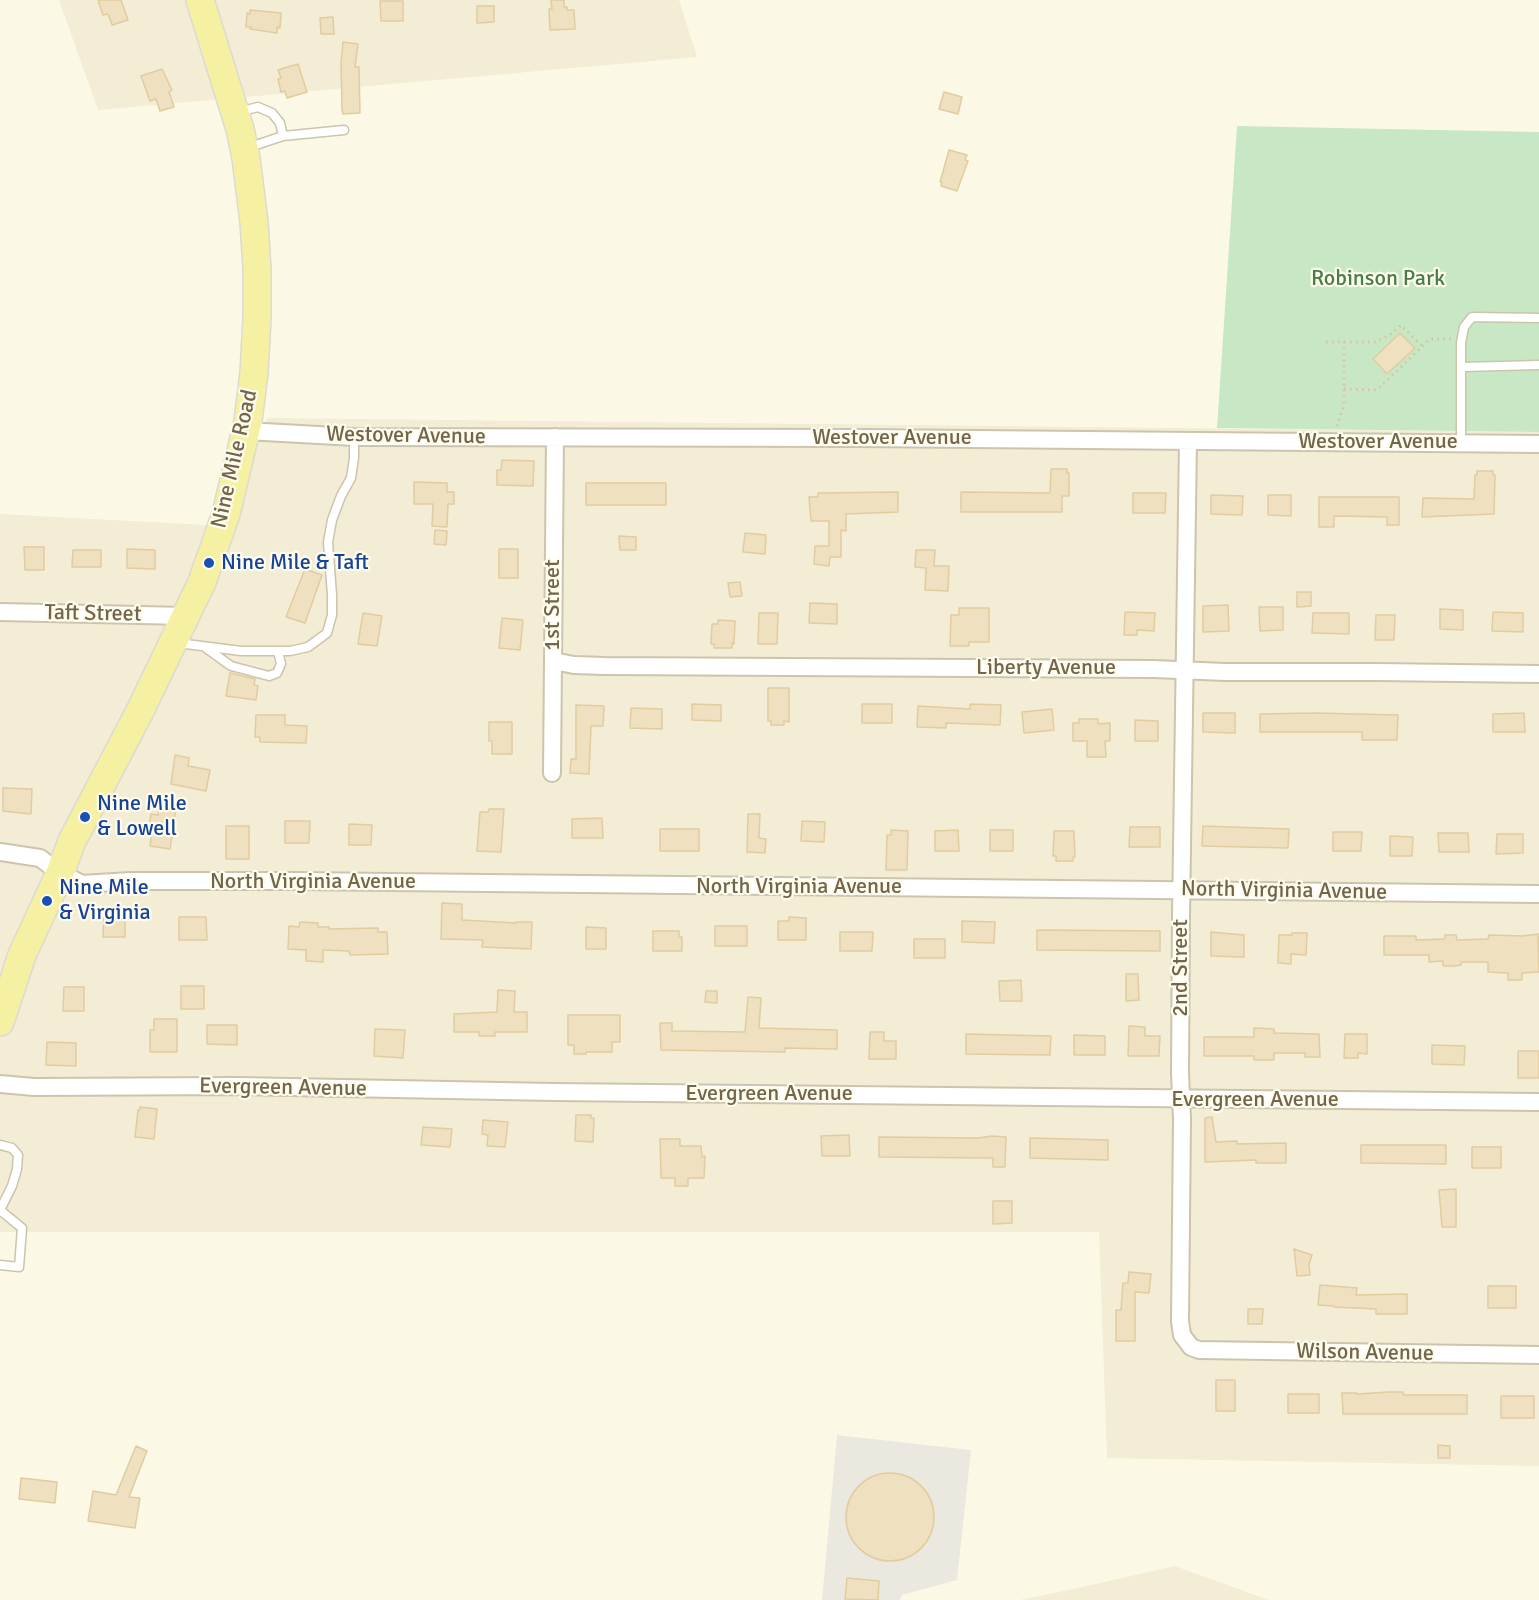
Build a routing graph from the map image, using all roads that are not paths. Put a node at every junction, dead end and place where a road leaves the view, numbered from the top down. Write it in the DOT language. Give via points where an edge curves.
graph roads {
  1 [pos="200,0"];
  2 [pos="235,113"];
  3 [pos="344,130"];
  4 [pos="283,136"];
  5 [pos="244,149"];
  6 [pos="1539,318"];
  7 [pos="1539,365"];
  8 [pos="1462,368"];
  9 [pos="246,431"];
  10 [pos="354,437"];
  11 [pos="555,437"];
  12 [pos="1188,441"];
  13 [pos="1461,442"];
  14 [pos="1539,444"];
  15 [pos="0,612"];
  16 [pos="186,616"];
  17 [pos="173,643"];
  18 [pos="205,647"];
  19 [pos="278,651"];
  20 [pos="553,661"];
  21 [pos="1184,670"];
  22 [pos="1539,674"];
  23 [pos="552,773"];
  24 [pos="0,852"];
  25 [pos="60,873"];
  26 [pos="1182,890"];
  27 [pos="1539,894"];
  28 [pos="1,1016"];
  29 [pos="0,1084"];
  30 [pos="1182,1099"];
  31 [pos="1539,1102"];
  32 [pos="0,1145"];
  33 [pos="0,1266"];
  34 [pos="1191,1347"];
  35 [pos="1539,1355"];
  1 -- 2 [label="main road, Nine Mile Road"];
  2 -- 4 [label="lane" via="258,107 272,112"];
  2 -- 5 [label="main road, Nine Mile Road"];
  3 -- 4 [label="lane"];
  4 -- 5 [label="lane"];
  5 -- 9 [label="main road, Nine Mile Road" via="258,269 254,373"];
  6 -- 8 [label="lane" via="1472,317 1464,327"];
  7 -- 8 [label="lane"];
  8 -- 13 [label="lane"];
  9 -- 10 [label="street, Westover Avenue"];
  9 -- 16 [label="main road, Nine Mile Road" via="226,514"];
  10 -- 11 [label="street, Westover Avenue"];
  10 -- 19 [label="lane" via="351,478 332,520 328,542 332,615 327,633 308,647"];
  11 -- 12 [label="street, Westover Avenue"];
  11 -- 20 [label="street, 1st Street"];
  12 -- 13 [label="street, Westover Avenue"];
  12 -- 21 [label="street, 2nd Street"];
  13 -- 14 [label="street, Westover Avenue"];
  15 -- 16 [label="street, Taft Street"];
  16 -- 17 [label="main road, Nine Mile Road"];
  17 -- 18 [label="lane"];
  17 -- 25 [label="main road, Nine Mile Road" via="72,841"];
  18 -- 19 [label="lane"];
  18 -- 19 [label="lane" via="231,666 269,676 277,673 281,664"];
  20 -- 21 [label="street, Liberty Avenue" via="605,666"];
  20 -- 23 [label="street, 1st Street"];
  21 -- 22 [label="street, Liberty Avenue"];
  21 -- 26 [label="street, 2nd Street"];
  24 -- 25 [label="street, North Virginia Avenue" via="40,858"];
  25 -- 26 [label="street, North Virginia Avenue" via="82,884 296,881"];
  25 -- 28 [label="main road, Nine Mile Road" via="22,955"];
  26 -- 27 [label="street, North Virginia Avenue"];
  26 -- 30 [label="street, 2nd Street"];
  29 -- 30 [label="street, Evergreen Avenue" via="34,1088 237,1086"];
  30 -- 31 [label="street, Evergreen Avenue"];
  30 -- 34 [label="street, 2nd Street" via="1180,1322 1182,1335"];
  32 -- 33 [label="lane" via="12,1148 18,1155 12,1186 0,1210 22,1228 19,1267"];
  34 -- 35 [label="street, Wilson Avenue"];
}
